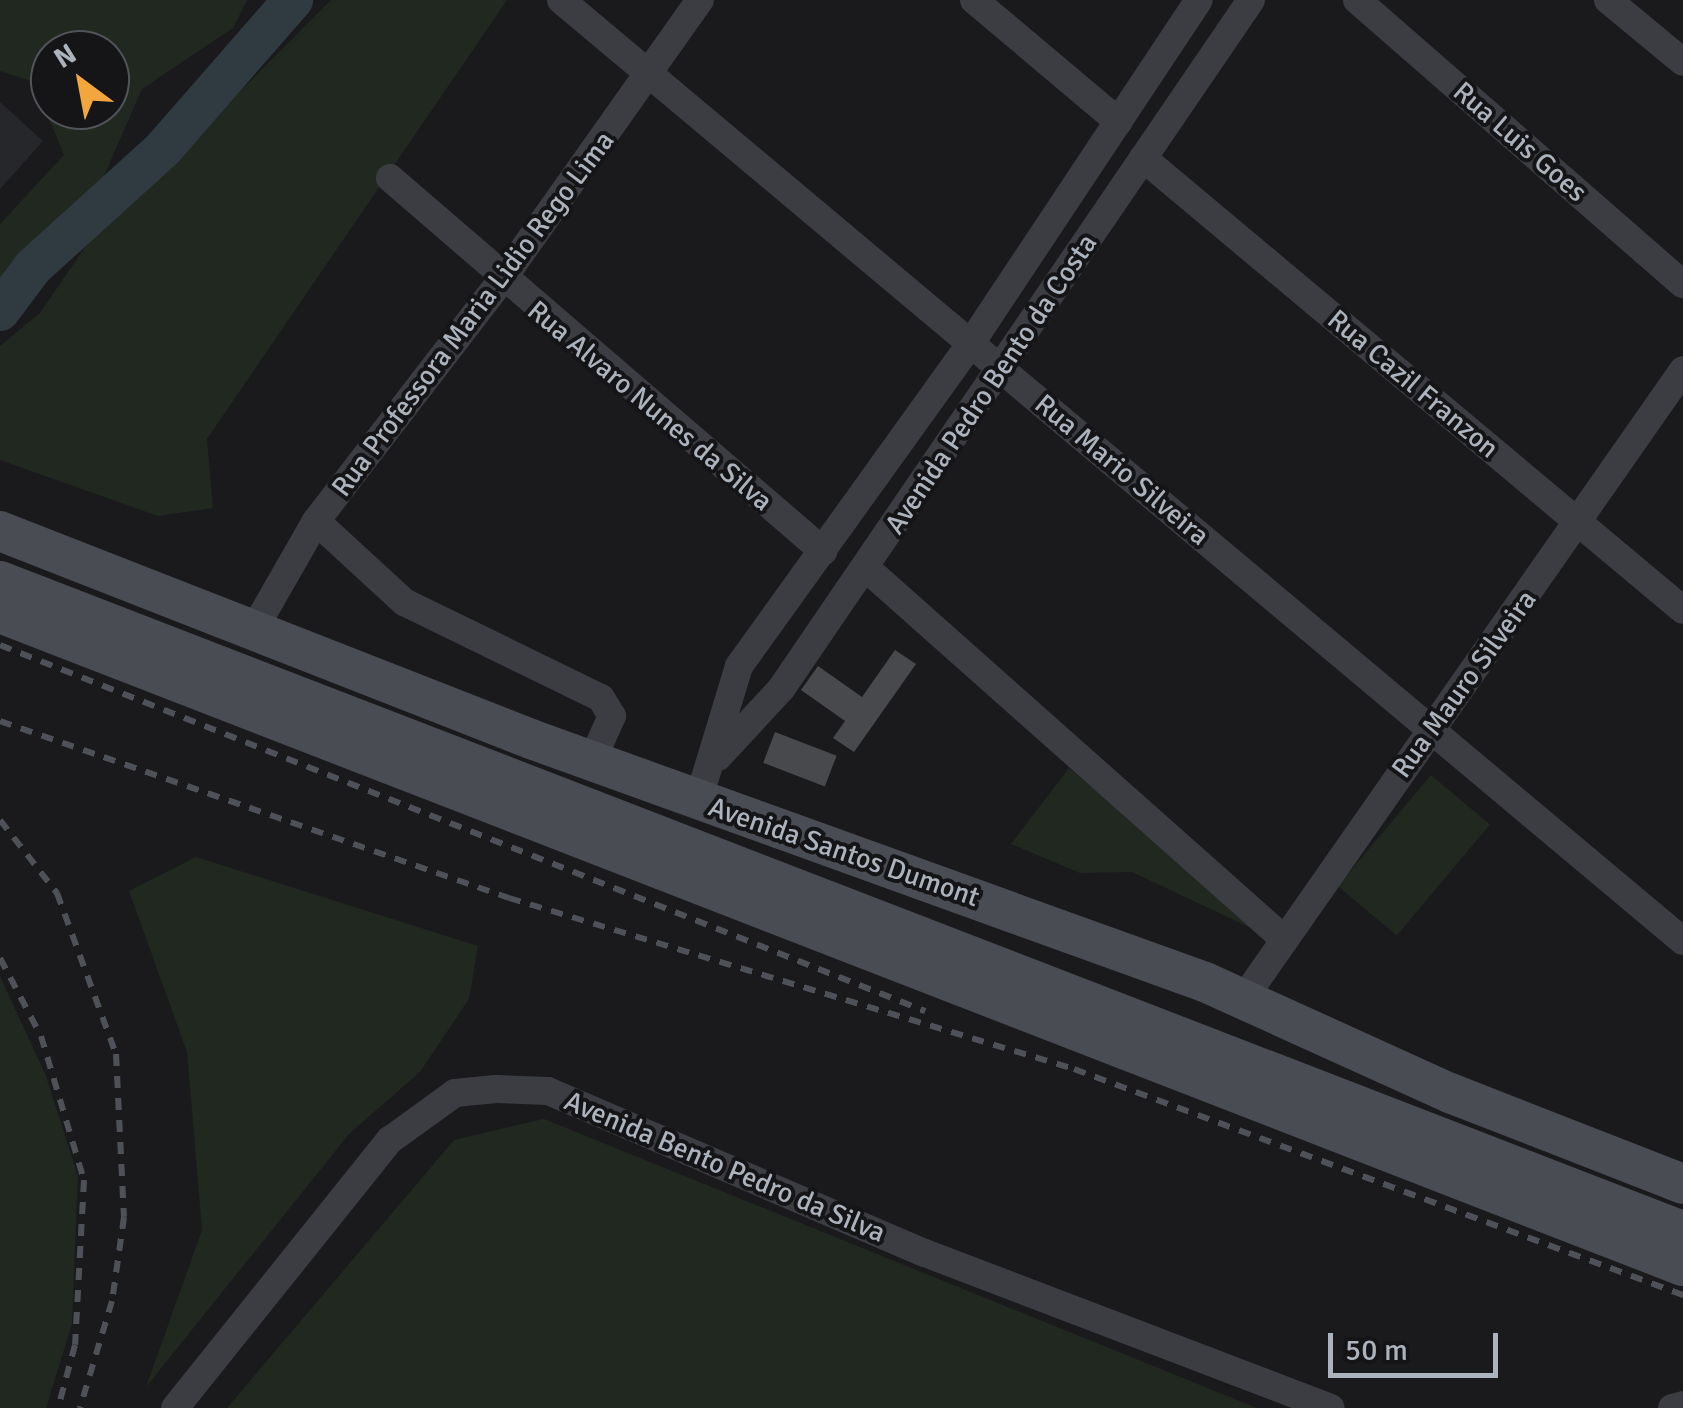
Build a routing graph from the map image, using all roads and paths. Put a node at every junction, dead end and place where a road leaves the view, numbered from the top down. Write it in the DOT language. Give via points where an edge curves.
graph roads {
  1 [pos="562,0"];
  2 [pos="700,0"];
  3 [pos="974,0"];
  4 [pos="1199,0"];
  5 [pos="1251,0"];
  6 [pos="1358,0"];
  7 [pos="1608,0"];
  8 [pos="1683,62"];
  9 [pos="652,76"];
  10 [pos="1119,122"];
  11 [pos="1143,158"];
  12 [pos="390,178"];
  13 [pos="501,281"];
  14 [pos="1683,284"];
  15 [pos="970,346"];
  16 [pos="1003,370"];
  17 [pos="1683,370"];
  18 [pos="316,521"];
  19 [pos="1580,523"];
  20 [pos="0,531"];
  21 [pos="823,551"];
  22 [pos="866,568"];
  23 [pos="0,581"];
  24 [pos="1683,610"];
  25 [pos="0,612"];
  26 [pos="253,632"];
  27 [pos="1432,728"];
  28 [pos="717,758"];
  29 [pos="592,760"];
  30 [pos="698,800"];
  31 [pos="1284,940"];
  32 [pos="1683,941"];
  33 [pos="1244,998"];
  34 [pos="1683,1184"];
  35 [pos="1683,1232"];
  36 [pos="1683,1266"];
  37 [pos="1683,1405"];
  38 [pos="176,1408"];
  39 [pos="1330,1408"];
  40 [pos="1672,1408"];
  1 -- 9 [label="street, Rua Mario Silveira"];
  2 -- 9 [label="street, Rua Professora Maria Lidio Rego Lima"];
  3 -- 10 [label="street"];
  4 -- 10 [label="street, Avenida Pedro Bento da Costa"];
  5 -- 11 [label="street, Avenida Pedro Bento da Costa"];
  6 -- 14 [label="street, Rua Luis Goes"];
  7 -- 8 [label="street"];
  9 -- 13 [label="street, Rua Professora Maria Lidio Rego Lima"];
  9 -- 15 [label="street, Rua Mario Silveira"];
  10 -- 15 [label="street, Avenida Pedro Bento da Costa"];
  11 -- 16 [label="street, Avenida Pedro Bento da Costa"];
  11 -- 19 [label="street, Rua Cazil Franzon"];
  12 -- 13 [label="street, Rua Alvaro Nunes da Silva"];
  13 -- 18 [label="street, Rua Professora Maria Lidio Rego Lima"];
  13 -- 21 [label="street, Rua Alvaro Nunes da Silva"];
  15 -- 16 [label="street, Rua Mario Silveira"];
  15 -- 21 [label="street, Avenida Pedro Bento da Costa"];
  16 -- 22 [label="street, Avenida Pedro Bento da Costa"];
  16 -- 27 [label="street, Rua Mario Silveira"];
  17 -- 19 [label="street, Rua Mauro Silveira"];
  18 -- 26 [label="street, Rua Professora Maria Lidio Rego Lima"];
  18 -- 29 [label="street" via="404,602 601,698 612,716"];
  19 -- 24 [label="street, Rua Cazil Franzon"];
  19 -- 27 [label="street, Rua Mauro Silveira"];
  20 -- 26 [label="main road, Avenida Santos Dumont"];
  21 -- 28 [label="street, Avenida Pedro Bento da Costa" via="740,666"];
  22 -- 28 [label="street, Avenida Pedro Bento da Costa" via="781,690"];
  22 -- 31 [label="street"];
  23 -- 35 [label="main road, Avenida Santos Dumont"];
  25 -- 36 [label="main road"];
  26 -- 29 [label="main road, Avenida Santos Dumont"];
  27 -- 31 [label="street, Rua Mauro Silveira"];
  27 -- 32 [label="street, Rua Mario Silveira"];
  28 -- 30 [label="street, Avenida Pedro Bento da Costa"];
  29 -- 30 [label="main road, Avenida Santos Dumont"];
  30 -- 33 [label="main road, Avenida Santos Dumont"];
  31 -- 33 [label="street, Rua Mauro Silveira"];
  33 -- 34 [label="main road, Avenida Santos Dumont" via="1450,1093"];
  37 -- 40 [label="street"];
  38 -- 39 [label="street, Avenida Bento Pedro da Silva" via="390,1140 455,1093 496,1089 548,1091 925,1253"];
}
